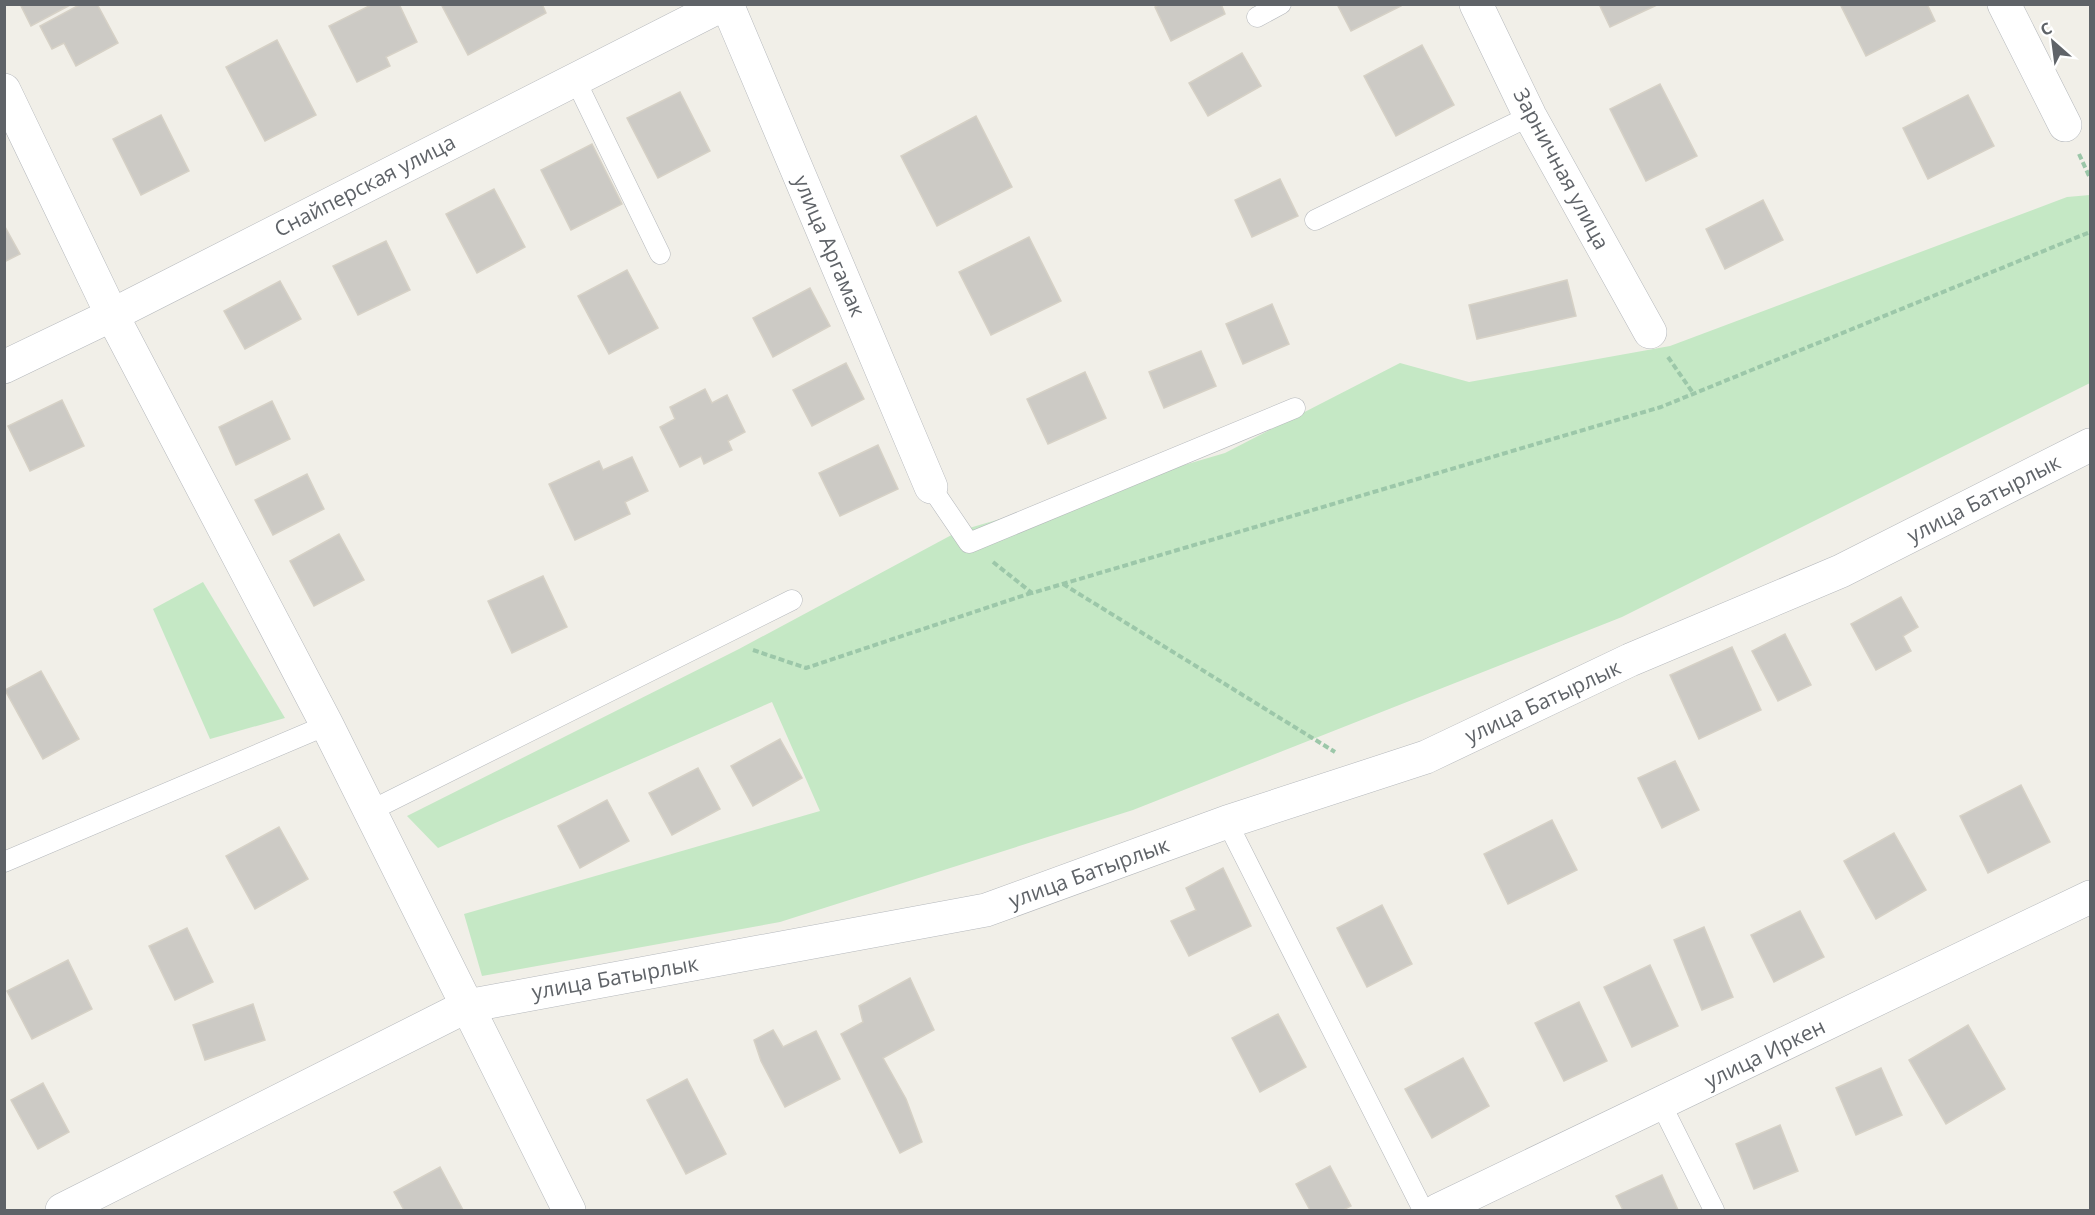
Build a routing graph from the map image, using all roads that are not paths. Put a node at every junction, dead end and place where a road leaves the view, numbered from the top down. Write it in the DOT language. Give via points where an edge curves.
graph roads {
  1 [pos="725,4"];
  2 [pos="1281,4"];
  3 [pos="1476,4"];
  4 [pos="2004,4"];
  5 [pos="1257,17"];
  6 [pos="576,79"];
  7 [pos="4,90"];
  8 [pos="1530,116"];
  9 [pos="2065,125"];
  10 [pos="1315,220"];
  11 [pos="660,254"];
  12 [pos="112,315"];
  13 [pos="1650,332"];
  14 [pos="4,367"];
  15 [pos="1295,408"];
  16 [pos="2091,445"];
  17 [pos="931,488"];
  18 [pos="792,600"];
  19 [pos="327,725"];
  20 [pos="370,811"];
  21 [pos="1227,822"];
  22 [pos="4,862"];
  23 [pos="2091,897"];
  24 [pos="467,1006"];
  25 [pos="1661,1104"];
  26 [pos="62,1210"];
  27 [pos="569,1210"];
  28 [pos="1423,1210"];
  29 [pos="1438,1210"];
  30 [pos="1714,1210"];
  1 -- 6 [label="street, Снайперская улица"];
  1 -- 17 [label="street, улица Аргамак"];
  2 -- 5 [label="lane"];
  3 -- 8 [label="street, Зарничная улица"];
  4 -- 9 [label="street"];
  6 -- 11 [label="lane"];
  6 -- 12 [label="street, Снайперская улица"];
  7 -- 12 [label="street"];
  8 -- 10 [label="lane"];
  8 -- 13 [label="street, Зарничная улица"];
  12 -- 14 [label="street, Снайперская улица"];
  12 -- 19 [label="street"];
  15 -- 17 [label="lane" via="969,543"];
  16 -- 21 [label="street, улица Батырлык" via="1841,571 1630,660 1426,757"];
  18 -- 20 [label="lane"];
  19 -- 20 [label="street"];
  19 -- 22 [label="lane"];
  20 -- 24 [label="street"];
  21 -- 24 [label="street, улица Батырлык" via="986,910"];
  21 -- 28 [label="lane"];
  23 -- 25 [label="street, улица Иркен"];
  24 -- 26 [label="street, улица Батырлык"];
  24 -- 27 [label="street"];
  25 -- 29 [label="street, улица Иркен"];
  25 -- 30 [label="lane"];
}
